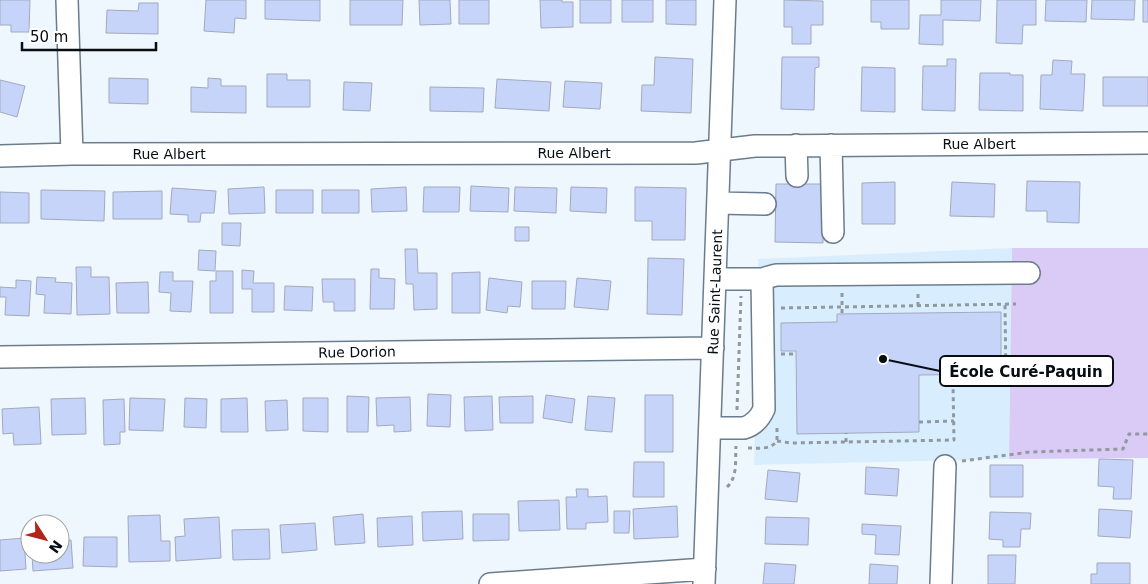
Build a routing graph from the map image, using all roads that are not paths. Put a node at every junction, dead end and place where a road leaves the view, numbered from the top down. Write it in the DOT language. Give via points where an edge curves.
graph roads {
  1 [pos="67,0"];
  2 [pos="725,0"];
  3 [pos="1148,143"];
  4 [pos="796,145"];
  5 [pos="831,145"];
  6 [pos="720,150"];
  7 [pos="72,154"];
  8 [pos="0,156"];
  9 [pos="797,176"];
  10 [pos="718,203"];
  11 [pos="765,204"];
  12 [pos="833,232"];
  13 [pos="1029,273"];
  14 [pos="762,279"];
  15 [pos="716,280"];
  16 [pos="713,348"];
  17 [pos="0,357"];
  18 [pos="710,428"];
  19 [pos="945,466"];
  20 [pos="704,576"];
  21 [pos="490,584"];
  22 [pos="941,584"];
  1 -- 7 [label="street"];
  2 -- 6 [label="street, Rue Saint-Laurent"];
  3 -- 5 [label="street, Rue Albert"];
  4 -- 5 [label="street, Rue Albert"];
  4 -- 6 [label="street, Rue Albert"];
  4 -- 9 [label="street"];
  5 -- 12 [label="street"];
  6 -- 7 [label="street, Rue Albert" via="696,153"];
  6 -- 10 [label="street, Rue Saint-Laurent"];
  7 -- 8 [label="street, Rue Albert"];
  10 -- 11 [label="street"];
  10 -- 15 [label="street, Rue Saint-Laurent"];
  13 -- 14 [label="street" via="776,276"];
  14 -- 15 [label="street"];
  14 -- 18 [label="street" via="764,409 759,419 749,427"];
  15 -- 16 [label="street, Rue Saint-Laurent"];
  16 -- 17 [label="street, Rue Dorion"];
  16 -- 18 [label="street, Rue Saint-Laurent"];
  18 -- 20 [label="street, Rue Saint-Laurent"];
  19 -- 22 [label="street"];
  20 -- 21 [label="street" via="682,569"];
}
